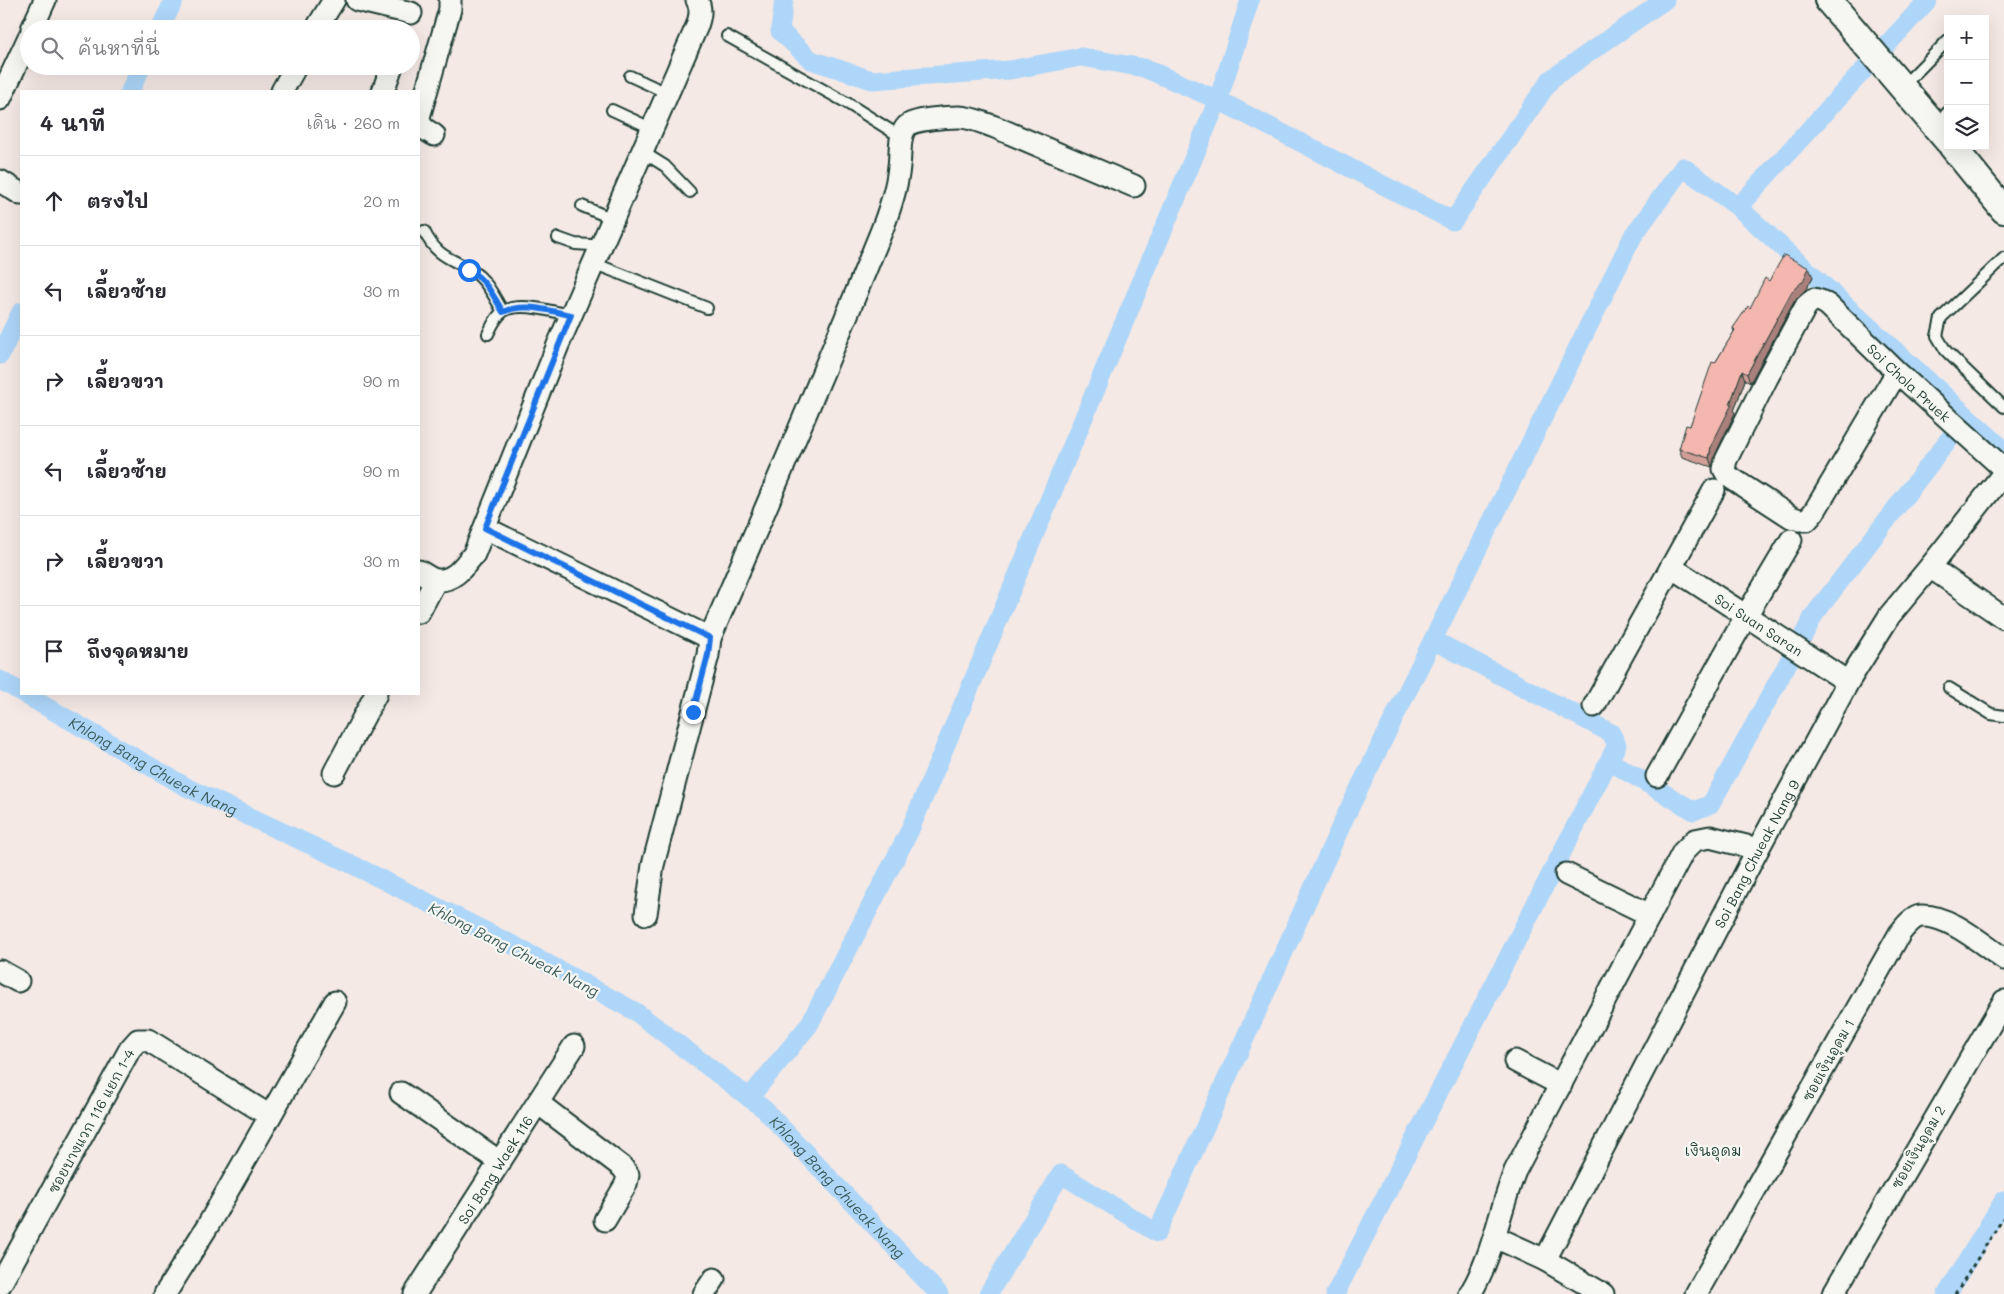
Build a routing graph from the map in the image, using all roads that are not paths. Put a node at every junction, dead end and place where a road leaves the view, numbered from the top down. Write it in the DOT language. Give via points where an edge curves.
graph roads {
  1 [pos="44,0"];
  2 [pos="334,0"];
  3 [pos="357,0"];
  4 [pos="450,0"];
  5 [pos="697,0"];
  6 [pos="1828,0"];
  7 [pos="411,14"];
  8 [pos="36,20"];
  9 [pos="322,20"];
  10 [pos="727,36"];
  11 [pos="1944,44"];
  12 [pos="20,56"];
  13 [pos="291,75"];
  14 [pos="389,75"];
  15 [pos="630,76"];
  16 [pos="1902,86"];
  17 [pos="283,90"];
  18 [pos="383,90"];
  19 [pos="667,93"];
  20 [pos="0,99"];
  21 [pos="612,110"];
  22 [pos="420,114"];
  23 [pos="1944,126"];
  24 [pos="651,128"];
  25 [pos="901,137"];
  26 [pos="1955,150"];
  27 [pos="641,151"];
  28 [pos="0,181"];
  29 [pos="1134,186"];
  30 [pos="690,192"];
  31 [pos="20,193"];
  32 [pos="582,206"];
  33 [pos="2004,210"];
  34 [pos="613,219"];
  35 [pos="424,231"];
  36 [pos="558,238"];
  37 [pos="597,256"];
  38 [pos="2004,258"];
  39 [pos="707,308"];
  40 [pos="503,312"];
  41 [pos="571,315"];
  42 [pos="488,334"];
  43 [pos="1897,372"];
  44 [pos="2004,407"];
  45 [pos="2004,469"];
  46 [pos="2004,473"];
  47 [pos="1714,490"];
  48 [pos="485,528"];
  49 [pos="1791,540"];
  50 [pos="1671,567"];
  51 [pos="1930,568"];
  52 [pos="427,575"];
  53 [pos="420,607"];
  54 [pos="1746,616"];
  55 [pos="2004,618"];
  56 [pos="710,638"];
  57 [pos="1848,682"];
  58 [pos="1949,688"];
  59 [pos="375,695"];
  60 [pos="1594,706"];
  61 [pos="2004,716"];
  62 [pos="334,773"];
  63 [pos="1657,776"];
  64 [pos="1758,849"];
  65 [pos="1566,874"];
  66 [pos="646,914"];
  67 [pos="1650,915"];
  68 [pos="2004,959"];
  69 [pos="2004,1001"];
  70 [pos="335,1002"];
  71 [pos="574,1046"];
  72 [pos="1515,1061"];
  73 [pos="1561,1085"];
  74 [pos="401,1093"];
  75 [pos="538,1103"];
  76 [pos="270,1116"];
  77 [pos="500,1162"];
  78 [pos="605,1220"];
  79 [pos="1495,1237"];
  80 [pos="1545,1260"];
  81 [pos="0,1285"];
  82 [pos="164,1294"];
  83 [pos="415,1294"];
  84 [pos="1470,1294"];
  85 [pos="1604,1294"];
  86 [pos="1696,1294"];
  87 [pos="1833,1294"];
  1 -- 8 [label="street"];
  2 -- 9 [label="street"];
  3 -- 7 [label="street"];
  4 -- 22 [label="street"];
  5 -- 19 [label="street" via="699,20"];
  6 -- 16 [label="street"];
  10 -- 25 [label="lane"];
  11 -- 16 [label="lane"];
  12 -- 20 [label="street"];
  13 -- 17 [label="street"];
  14 -- 18 [label="street"];
  15 -- 19 [label="lane"];
  16 -- 23 [label="street"];
  19 -- 24 [label="street"];
  21 -- 24 [label="lane"];
  24 -- 27 [label="street"];
  25 -- 29 [label="street" via="907,126 915,121 959,117 975,120"];
  25 -- 56 [label="street" via="893,196 879,237"];
  26 -- 33 [label="street"];
  27 -- 30 [label="lane" via="664,166"];
  27 -- 34 [label="street"];
  28 -- 31 [label="street"];
  32 -- 34 [label="lane"];
  34 -- 37 [label="street"];
  35 -- 40 [label="lane" via="438,251 488,286"];
  36 -- 37 [label="lane" via="591,245"];
  37 -- 39 [label="lane"];
  37 -- 41 [label="street"];
  38 -- 44 [label="lane" via="1941,318 1937,336 1946,351"];
  40 -- 41 [label="lane" via="526,307"];
  40 -- 42 [label="lane"];
  41 -- 48 [label="street"];
  43 -- 43 [label="street, Soi Chola Pruek" via="1807,520 1791,517 1728,476 1724,469 1730,452 1777,358 1806,306 1814,300 1828,305"];
  43 -- 45 [label="street, Soi Chola Pruek"];
  46 -- 51 [label="street, Soi Bang Chueak Nang 9"];
  47 -- 50 [label="street"];
  48 -- 52 [label="street" via="474,554 460,572 448,579"];
  48 -- 56 [label="street"];
  49 -- 54 [label="street"];
  50 -- 54 [label="street, Soi Suan Saran"];
  50 -- 60 [label="street"];
  51 -- 55 [label="street"];
  51 -- 57 [label="street, Soi Bang Chueak Nang 9" via="1890,615"];
  52 -- 53 [label="street"];
  54 -- 57 [label="street, Soi Suan Saran"];
  54 -- 63 [label="street"];
  56 -- 66 [label="street" via="652,865"];
  57 -- 64 [label="street, Soi Bang Chueak Nang 9"];
  58 -- 61 [label="lane" via="1991,714"];
  59 -- 62 [label="street"];
  64 -- 67 [label="street" via="1710,837 1695,840 1683,852"];
  64 -- 80 [label="street, Soi Bang Chueak Nang 9"];
  65 -- 67 [label="street"];
  67 -- 73 [label="street"];
  68 -- 86 [label="street, ซอยเงินอุดม 1" via="1952,924 1920,916 1911,921 1900,933"];
  69 -- 87 [label="street, ซอยเงินอุดม 2"];
  70 -- 76 [label="street"];
  71 -- 75 [label="street, Soi Bang Waek 116"];
  72 -- 73 [label="street"];
  73 -- 79 [label="street" via="1507,1191"];
  74 -- 77 [label="street"];
  75 -- 77 [label="street, Soi Bang Waek 116"];
  75 -- 78 [label="street" via="628,1175"];
  76 -- 81 [label="street, ซอยบางแวก 116 แยก 1-4" via="148,1040 138,1040 130,1049"];
  76 -- 82 [label="street" via="207,1227"];
  77 -- 83 [label="street, Soi Bang Waek 116"];
  79 -- 80 [label="street"];
  79 -- 84 [label="street"];
  80 -- 85 [label="street"];
}
